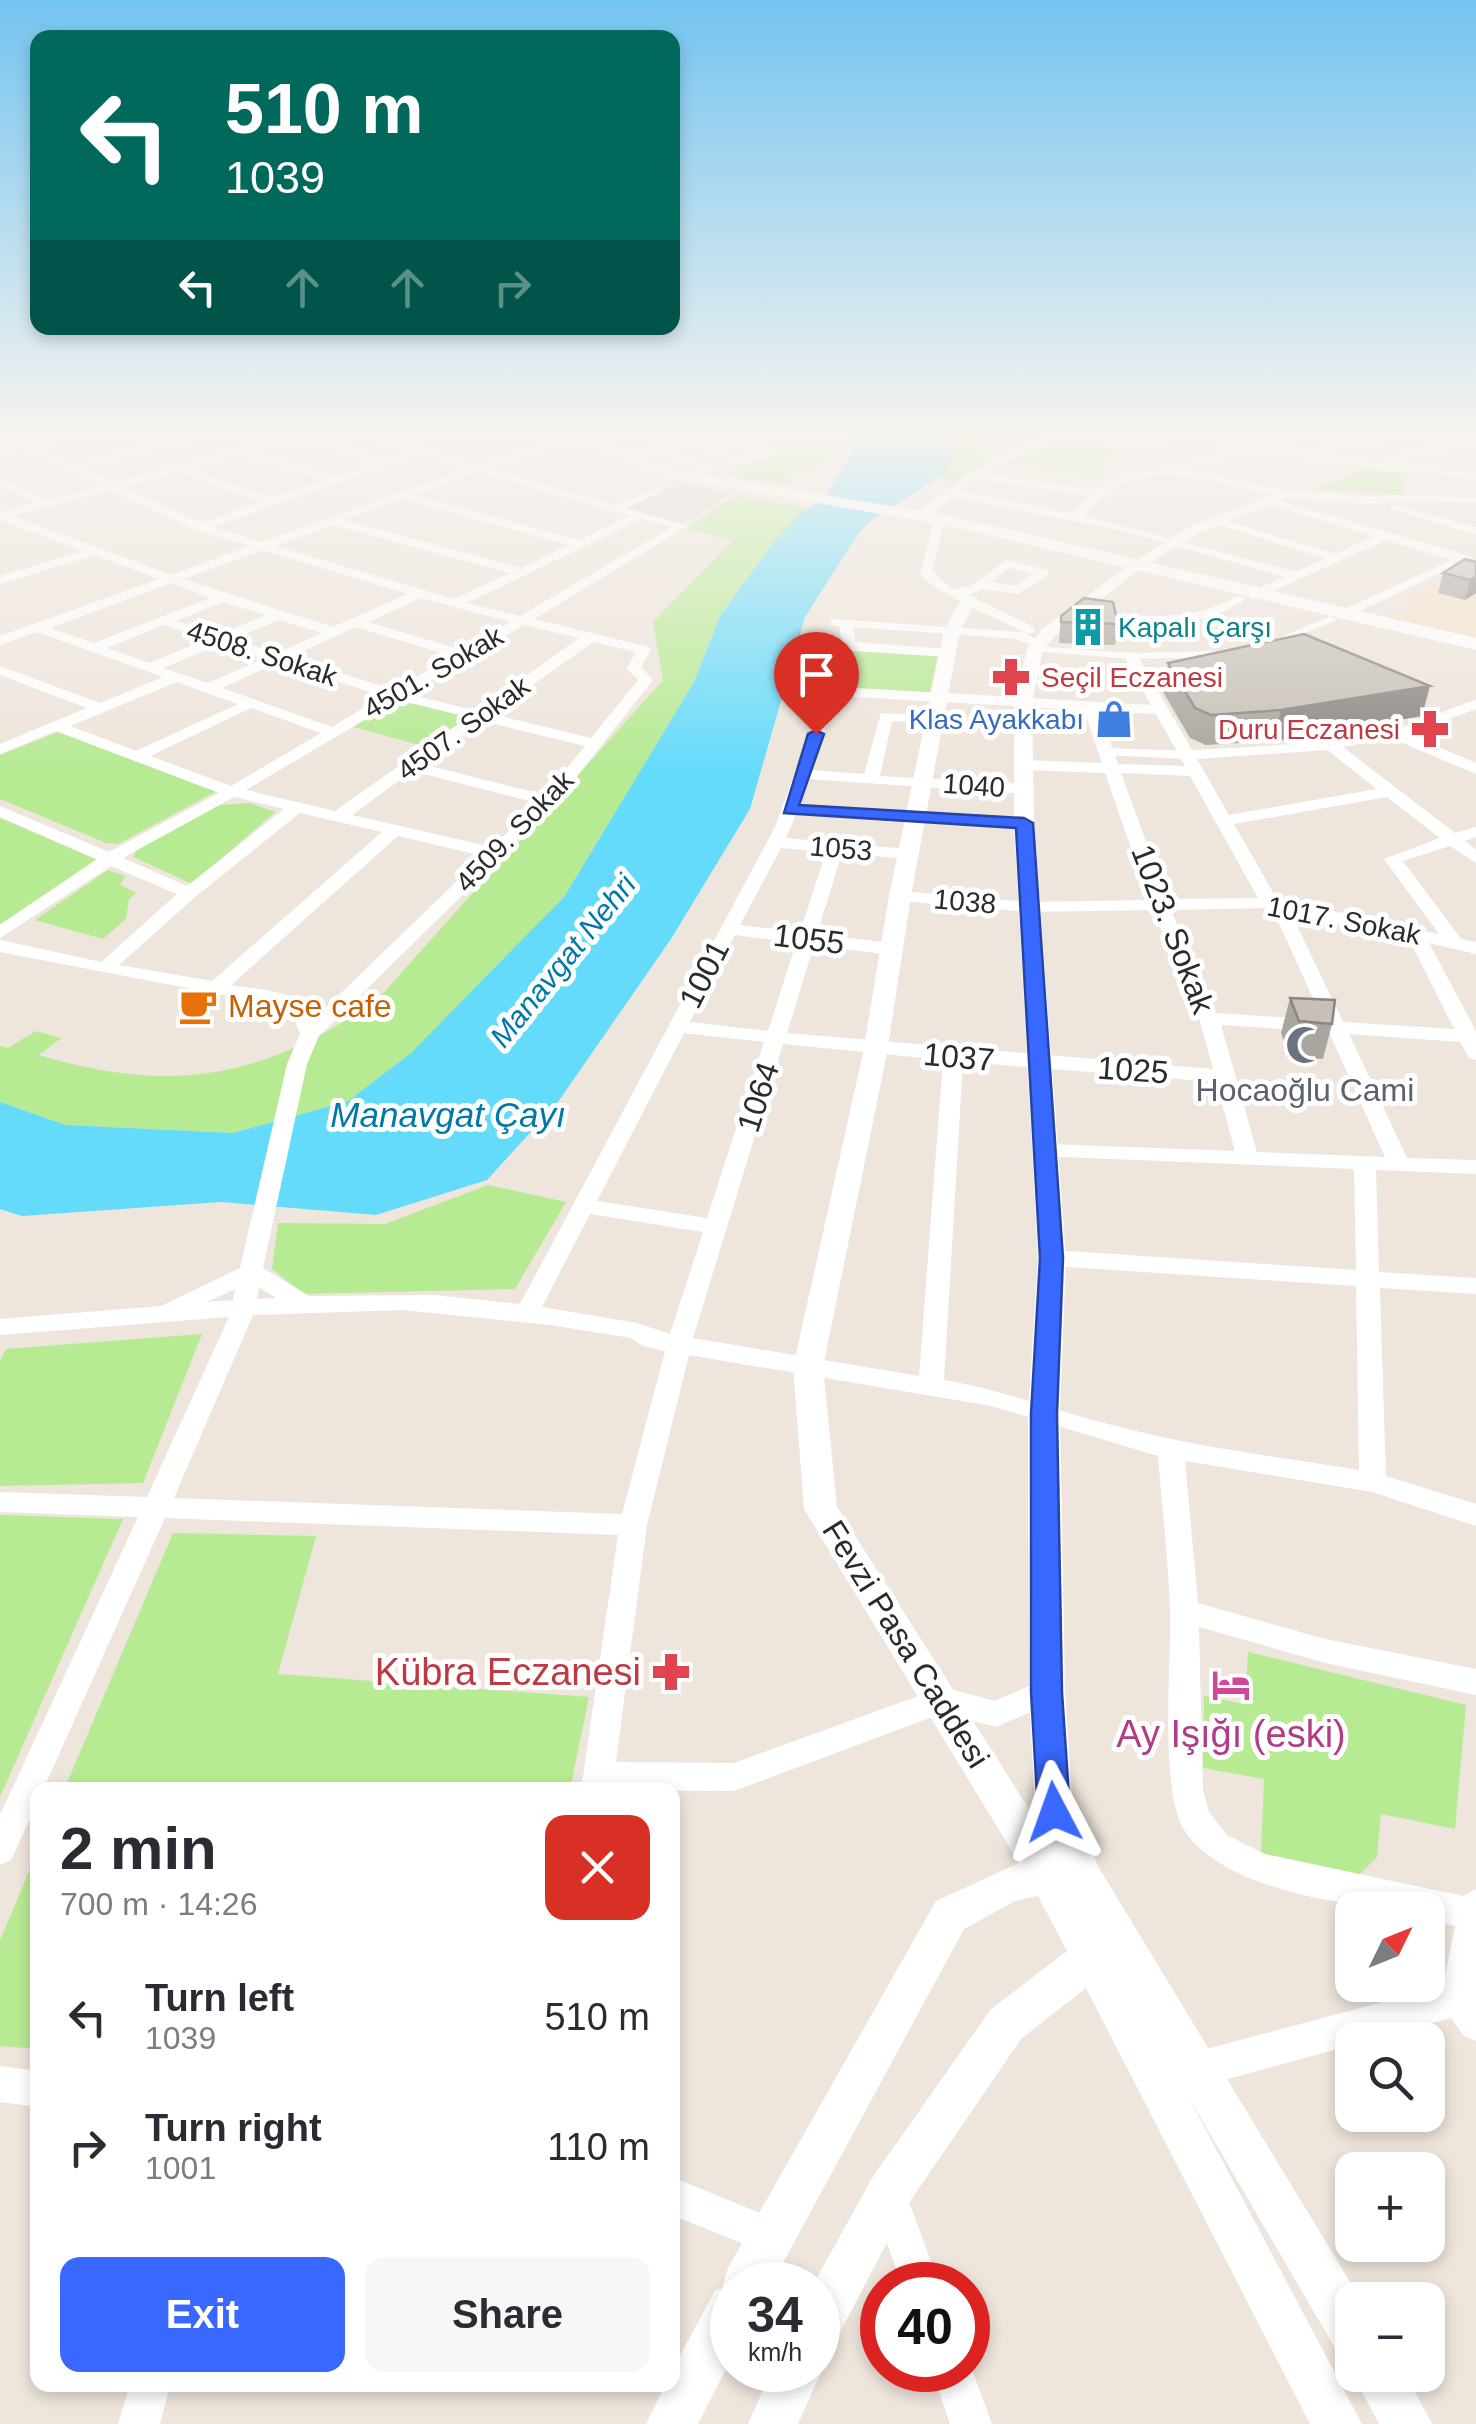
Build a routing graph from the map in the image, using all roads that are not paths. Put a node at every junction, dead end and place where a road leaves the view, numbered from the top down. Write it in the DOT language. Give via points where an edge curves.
graph roads {
  1 [pos="77,544"];
  2 [pos="256,544"];
  3 [pos="273,544"];
  4 [pos="419,544"];
  5 [pos="582,544"];
  6 [pos="651,544"];
  7 [pos="934,544"];
  8 [pos="1032,544"];
  9 [pos="1169,544"];
  10 [pos="1189,544"];
  11 [pos="1290,544"];
  12 [pos="1367,544"];
  13 [pos="1412,544"];
  14 [pos="266,547"];
  15 [pos="96,551"];
  16 [pos="1337,558"];
  17 [pos="1464,559"];
  18 [pos="1134,569"];
  19 [pos="522,572"];
  20 [pos="1476,572"];
  21 [pos="1297,576"];
  22 [pos="0,580"];
  23 [pos="174,580"];
  24 [pos="983,585"];
  25 [pos="1003,588"];
  26 [pos="419,594"];
  27 [pos="951,594"];
  28 [pos="1248,596"];
  29 [pos="222,598"];
  30 [pos="976,603"];
  31 [pos="454,604"];
  32 [pos="1076,612"];
  33 [pos="276,616"];
  34 [pos="1337,616"];
  35 [pos="164,621"];
  36 [pos="520,621"];
  37 [pos="357,623"];
  38 [pos="38,628"];
  39 [pos="952,630"];
  40 [pos="334,632"];
  41 [pos="588,638"];
  42 [pos="0,641"];
  43 [pos="218,641"];
  44 [pos="1041,642"];
  45 [pos="1272,644"];
  46 [pos="848,646"];
  47 [pos="1254,648"];
  48 [pos="1476,648"];
  49 [pos="92,649"];
  50 [pos="1235,652"];
  51 [pos="1290,652"];
  52 [pos="948,653"];
  53 [pos="463,654"];
  54 [pos="1131,656"];
  55 [pos="278,660"];
  56 [pos="155,666"];
  57 [pos="0,670"];
  58 [pos="179,676"];
  59 [pos="212,687"];
  60 [pos="832,691"];
  61 [pos="394,694"];
  62 [pos="253,702"];
  63 [pos="1023,704"];
  64 [pos="1476,704"];
  65 [pos="1090,706"];
  66 [pos="99,708"];
  67 [pos="938,709"];
  68 [pos="1435,709"];
  69 [pos="1164,710"];
  70 [pos="480,716"];
  71 [pos="1453,716"];
  72 [pos="1476,725"];
  73 [pos="56,726"];
  74 [pos="332,732"];
  75 [pos="1389,732"];
  76 [pos="0,734"];
  77 [pos="18,742"];
  78 [pos="593,743"];
  79 [pos="1332,746"];
  80 [pos="0,749"];
  81 [pos="1187,755"];
  82 [pos="137,756"];
  83 [pos="1109,760"];
  84 [pos="1024,765"];
  85 [pos="410,766"];
  86 [pos="1476,769"];
  87 [pos="1196,771"];
  88 [pos="802,774"];
  89 [pos="871,780"];
  90 [pos="923,783"];
  91 [pos="1024,789"];
  92 [pos="232,792"];
  93 [pos="1388,792"];
  94 [pos="548,801"];
  95 [pos="296,808"];
  96 [pos="790,809"];
  97 [pos="0,812"];
  98 [pos="916,817"];
  99 [pos="338,818"];
  100 [pos="1225,821"];
  101 [pos="1024,823"];
  102 [pos="394,830"];
  103 [pos="1476,832"];
  104 [pos="1450,840"];
  105 [pos="775,842"];
  106 [pos="836,848"];
  107 [pos="494,852"];
  108 [pos="908,854"];
  109 [pos="111,858"];
  110 [pos="1476,858"];
  111 [pos="188,893"];
  112 [pos="900,896"];
  113 [pos="1270,903"];
  114 [pos="1160,906"];
  115 [pos="1031,907"];
  116 [pos="727,930"];
  117 [pos="0,933"];
  118 [pos="1415,933"];
  119 [pos="807,939"];
  120 [pos="1454,942"];
  121 [pos="0,946"];
  122 [pos="1476,948"];
  123 [pos="891,949"];
  124 [pos="108,966"];
  125 [pos="143,974"];
  126 [pos="218,986"];
  127 [pos="346,1002"];
  128 [pos="295,1006"];
  129 [pos="1209,1018"];
  130 [pos="677,1026"];
  131 [pos="1338,1026"];
  132 [pos="1470,1036"];
  133 [pos="777,1038"];
  134 [pos="303,1049"];
  135 [pos="875,1049"];
  136 [pos="1476,1054"];
  137 [pos="952,1056"];
  138 [pos="1042,1064"];
  139 [pos="1224,1076"];
  140 [pos="1047,1151"];
  141 [pos="1247,1155"];
  142 [pos="1365,1163"];
  143 [pos="1399,1163"];
  144 [pos="1476,1167"];
  145 [pos="584,1206"];
  146 [pos="716,1226"];
  147 [pos="1052,1258"];
  148 [pos="253,1265"];
  149 [pos="1367,1278"];
  150 [pos="1476,1286"];
  151 [pos="310,1307"];
  152 [pos="527,1313"];
  153 [pos="160,1315"];
  154 [pos="241,1318"];
  155 [pos="0,1327"];
  156 [pos="0,1339"];
  157 [pos="665,1342"];
  158 [pos="808,1367"];
  159 [pos="930,1387"];
  160 [pos="1044,1414"];
  161 [pos="1171,1449"];
  162 [pos="1373,1482"];
  163 [pos="0,1502"];
  164 [pos="156,1510"];
  165 [pos="1476,1515"];
  166 [pos="632,1525"];
  167 [pos="1184,1611"];
  168 [pos="1476,1682"];
  169 [pos="1046,1692"];
  170 [pos="942,1700"];
  171 [pos="31,1782"];
  172 [pos="599,1782"];
  173 [pos="618,1782"];
  174 [pos="30,1785"];
  175 [pos="0,1850"];
  176 [pos="1067,1877"];
  177 [pos="1475,1912"];
  178 [pos="1110,1951"];
  179 [pos="1467,2012"];
  180 [pos="1199,2069"];
  181 [pos="0,2084"];
  182 [pos="30,2088"];
  183 [pos="888,2194"];
  184 [pos="680,2199"];
  185 [pos="771,2236"];
  186 [pos="757,2262"];
  187 [pos="913,2262"];
  188 [pos="840,2284"];
  189 [pos="1335,2302"];
  190 [pos="710,2349"];
  191 [pos="148,2392"];
  192 [pos="788,2392"];
  193 [pos="960,2392"];
  194 [pos="1388,2392"];
  195 [pos="139,2424"];
  196 [pos="670,2424"];
  197 [pos="773,2424"];
  198 [pos="971,2424"];
  199 [pos="1337,2424"];
  200 [pos="1407,2424"];
  1 -- 15 [label="street"];
  2 -- 14 [label="street"];
  3 -- 14 [label="street"];
  4 -- 19 [label="street"];
  5 -- 19 [label="street"];
  6 -- 36 [label="street, 4501. Sokak"];
  7 -- 27 [label="street" via="924,572"];
  8 -- 18 [label="main road"];
  9 -- 18 [label="street"];
  10 -- 21 [label="street"];
  11 -- 16 [label="street"];
  12 -- 16 [label="street"];
  13 -- 17 [label="street"];
  14 -- 23 [label="street"];
  14 -- 26 [label="street"];
  15 -- 22 [label="street"];
  15 -- 23 [label="street"];
  16 -- 21 [label="street"];
  17 -- 20 [label="street"];
  17 -- 34 [label="street"];
  18 -- 28 [label="main road"];
  18 -- 32 [label="street"];
  19 -- 31 [label="street"];
  21 -- 28 [label="street"];
  23 -- 29 [label="street"];
  23 -- 38 [label="street"];
  24 -- 25 [label="street"];
  24 -- 25 [label="street" via="1007,564 1043,573 1018,590"];
  24 -- 27 [label="street"];
  25 -- 30 [label="street"];
  26 -- 31 [label="street"];
  26 -- 37 [label="street"];
  27 -- 30 [label="street"];
  28 -- 32 [label="street" via="1222,609 1163,620"];
  28 -- 34 [label="main road"];
  29 -- 33 [label="street"];
  29 -- 35 [label="street"];
  30 -- 39 [label="street, Fevzi Pasa Caddesi"];
  30 -- 44 [label="street"];
  31 -- 36 [label="street"];
  32 -- 44 [label="street"];
  33 -- 40 [label="street"];
  33 -- 43 [label="street"];
  34 -- 45 [label="street"];
  34 -- 48 [label="main road"];
  35 -- 43 [label="street, 4508. Sokak"];
  35 -- 49 [label="street"];
  36 -- 41 [label="street"];
  36 -- 53 [label="street, 4501. Sokak"];
  37 -- 40 [label="street"];
  37 -- 53 [label="street"];
  38 -- 42 [label="street"];
  38 -- 49 [label="street"];
  39 -- 44 [label="street"];
  39 -- 46 [label="street, 1001" via="841,622"];
  39 -- 52 [label="street, Fevzi Pasa Caddesi"];
  40 -- 55 [label="street"];
  41 -- 70 [label="street, 4507. Sokak"];
  41 -- 78 [label="street, 4509. Sokak" via="644,650 634,668 646,680"];
  43 -- 55 [label="street, 4508. Sokak"];
  43 -- 56 [label="street"];
  44 -- 54 [label="street"];
  44 -- 63 [label="street"];
  45 -- 47 [label="street"];
  45 -- 51 [label="street"];
  46 -- 52 [label="street"];
  46 -- 60 [label="street, 1001"];
  49 -- 56 [label="street"];
  50 -- 54 [label="street"];
  52 -- 67 [label="street, Fevzi Pasa Caddesi"];
  53 -- 61 [label="street, 4501. Sokak"];
  54 -- 69 [label="street"];
  55 -- 59 [label="street"];
  55 -- 61 [label="street, 4508. Sokak"];
  56 -- 58 [label="street"];
  57 -- 66 [label="street"];
  58 -- 59 [label="street"];
  58 -- 66 [label="street"];
  59 -- 62 [label="street"];
  60 -- 67 [label="street"];
  60 -- 88 [label="street, 1001"];
  61 -- 70 [label="street, 4508. Sokak"];
  61 -- 74 [label="street, 4501. Sokak"];
  62 -- 74 [label="street"];
  62 -- 82 [label="street"];
  63 -- 65 [label="street"];
  63 -- 67 [label="street"];
  63 -- 84 [label="street"];
  64 -- 71 [label="street"];
  65 -- 69 [label="street"];
  65 -- 83 [label="street, 1023. Sokak"];
  66 -- 73 [label="street"];
  67 -- 89 [label="street" via="886,716"];
  67 -- 90 [label="street, Fevzi Pasa Caddesi"];
  68 -- 71 [label="street"];
  69 -- 81 [label="street"];
  70 -- 78 [label="street, 4508. Sokak"];
  70 -- 85 [label="street, 4507. Sokak"];
  71 -- 72 [label="street"];
  71 -- 75 [label="street"];
  73 -- 77 [label="street"];
  73 -- 82 [label="street"];
  74 -- 92 [label="street, 4501. Sokak"];
  75 -- 79 [label="street"];
  75 -- 86 [label="street"];
  76 -- 77 [label="street"];
  77 -- 80 [label="street"];
  78 -- 94 [label="street, 4509. Sokak"];
  79 -- 81 [label="street"];
  79 -- 93 [label="street"];
  81 -- 83 [label="street"];
  81 -- 87 [label="street"];
  82 -- 92 [label="street"];
  83 -- 84 [label="street"];
  83 -- 87 [label="street"];
  83 -- 114 [label="street, 1023. Sokak"];
  84 -- 91 [label="street"];
  85 -- 94 [label="street"];
  85 -- 99 [label="street, 4507. Sokak"];
  87 -- 100 [label="street"];
  88 -- 89 [label="street, 1040"];
  88 -- 96 [label="street, 1001"];
  89 -- 90 [label="street, 1040"];
  90 -- 91 [label="street, 1040"];
  90 -- 98 [label="street, Fevzi Pasa Caddesi"];
  91 -- 101 [label="street"];
  92 -- 95 [label="street"];
  92 -- 109 [label="street, 4501. Sokak"];
  93 -- 100 [label="street"];
  93 -- 104 [label="street"];
  94 -- 107 [label="street, 4509. Sokak"];
  95 -- 99 [label="street"];
  95 -- 111 [label="street"];
  96 -- 98 [label="street"];
  96 -- 105 [label="street, 1001"];
  97 -- 109 [label="street"];
  98 -- 101 [label="street"];
  98 -- 108 [label="street, Fevzi Pasa Caddesi"];
  99 -- 102 [label="street"];
  100 -- 113 [label="street"];
  101 -- 115 [label="street"];
  102 -- 107 [label="street"];
  102 -- 126 [label="street"];
  103 -- 104 [label="street"];
  104 -- 110 [label="street"];
  104 -- 120 [label="street" via="1393,859"];
  105 -- 106 [label="street, 1053"];
  105 -- 116 [label="street, 1001"];
  106 -- 108 [label="street, 1053"];
  106 -- 119 [label="street, 1064"];
  107 -- 127 [label="street, 4509. Sokak"];
  108 -- 112 [label="street, Fevzi Pasa Caddesi"];
  109 -- 111 [label="street"];
  109 -- 117 [label="street, 4501. Sokak"];
  111 -- 124 [label="street"];
  112 -- 115 [label="street, 1038"];
  112 -- 123 [label="street, Fevzi Pasa Caddesi"];
  113 -- 114 [label="street, 1017. Sokak"];
  113 -- 118 [label="street, 1017. Sokak"];
  113 -- 131 [label="street" via="1285,917"];
  114 -- 115 [label="street, 1017. Sokak"];
  114 -- 129 [label="street, 1023. Sokak"];
  115 -- 138 [label="street"];
  116 -- 119 [label="street, 1055"];
  116 -- 130 [label="street, 1001"];
  118 -- 120 [label="street, 1017. Sokak"];
  118 -- 132 [label="street"];
  119 -- 123 [label="street, 1055"];
  119 -- 133 [label="street, 1064"];
  120 -- 122 [label="street, 1017. Sokak"];
  121 -- 124 [label="street"];
  123 -- 135 [label="street, Fevzi Pasa Caddesi"];
  124 -- 125 [label="street"];
  125 -- 126 [label="street"];
  125 -- 134 [label="street" via="282,1007 298,1024"];
  126 -- 128 [label="street"];
  127 -- 128 [label="street"];
  127 -- 134 [label="street, 4509. Sokak"];
  128 -- 134 [label="street" via="308,1021"];
  129 -- 131 [label="street"];
  129 -- 139 [label="street, 1023. Sokak"];
  130 -- 133 [label="street, 1037"];
  130 -- 145 [label="street, 1001"];
  131 -- 132 [label="street"];
  131 -- 143 [label="street"];
  132 -- 136 [label="street"];
  133 -- 135 [label="street, 1037"];
  133 -- 146 [label="street, 1064"];
  134 -- 148 [label="street"];
  135 -- 137 [label="street, 1037"];
  135 -- 158 [label="street, Fevzi Pasa Caddesi"];
  137 -- 138 [label="street, 1037"];
  137 -- 159 [label="street"];
  138 -- 139 [label="street, 1025"];
  138 -- 140 [label="street"];
  139 -- 141 [label="street, 1023. Sokak"];
  140 -- 141 [label="street"];
  140 -- 147 [label="street"];
  141 -- 142 [label="street"];
  142 -- 143 [label="street"];
  142 -- 149 [label="street"];
  143 -- 144 [label="street"];
  145 -- 146 [label="street"];
  145 -- 152 [label="street, 1001"];
  146 -- 157 [label="street, 1064"];
  147 -- 149 [label="street"];
  147 -- 160 [label="street"];
  148 -- 151 [label="street"];
  148 -- 153 [label="street"];
  148 -- 154 [label="street"];
  149 -- 150 [label="street"];
  149 -- 162 [label="street"];
  151 -- 152 [label="street" via="403,1302"];
  151 -- 154 [label="street"];
  152 -- 157 [label="street" via="637,1331"];
  153 -- 154 [label="street"];
  153 -- 155 [label="street"];
  154 -- 156 [label="street"];
  154 -- 157 [label="street" via="419,1317 632,1344"];
  154 -- 164 [label="street"];
  157 -- 158 [label="street"];
  157 -- 166 [label="street, 1064"];
  158 -- 159 [label="street"];
  158 -- 170 [label="street, Fevzi Pasa Caddesi" via="821,1510"];
  159 -- 160 [label="street"];
  160 -- 161 [label="street"];
  160 -- 169 [label="street"];
  161 -- 162 [label="street"];
  161 -- 167 [label="street"];
  162 -- 165 [label="street"];
  163 -- 164 [label="street"];
  164 -- 166 [label="street"];
  164 -- 171 [label="street"];
  166 -- 172 [label="street, 1064"];
  167 -- 168 [label="street" via="1326,1651"];
  167 -- 177 [label="street" via="1187,1789 1196,1819 1216,1845 1260,1868"];
  169 -- 170 [label="street" via="996,1714"];
  169 -- 176 [label="street" via="1054,1812"];
  170 -- 173 [label="street" via="734,1776"];
  170 -- 176 [label="street, Fevzi Pasa Caddesi"];
  174 -- 175 [label="street"];
  176 -- 178 [label="street, Fevzi Pasa Caddesi"];
  176 -- 185 [label="street" via="986,1894 950,1915"];
  177 -- 179 [label="street"];
  178 -- 180 [label="street, Fevzi Pasa Caddesi"];
  178 -- 183 [label="street" via="1006,2024"];
  178 -- 199 [label="street, Fevzi Pasa Caddesi"];
  179 -- 180 [label="street"];
  180 -- 189 [label="street, Fevzi Pasa Caddesi"];
  181 -- 182 [label="street"];
  183 -- 187 [label="street"];
  183 -- 188 [label="street"];
  184 -- 185 [label="street"];
  185 -- 186 [label="street"];
  190 -- 196 [label="street"];
  191 -- 195 [label="street"];
  192 -- 197 [label="street"];
  193 -- 198 [label="street"];
  194 -- 200 [label="street"];
}
